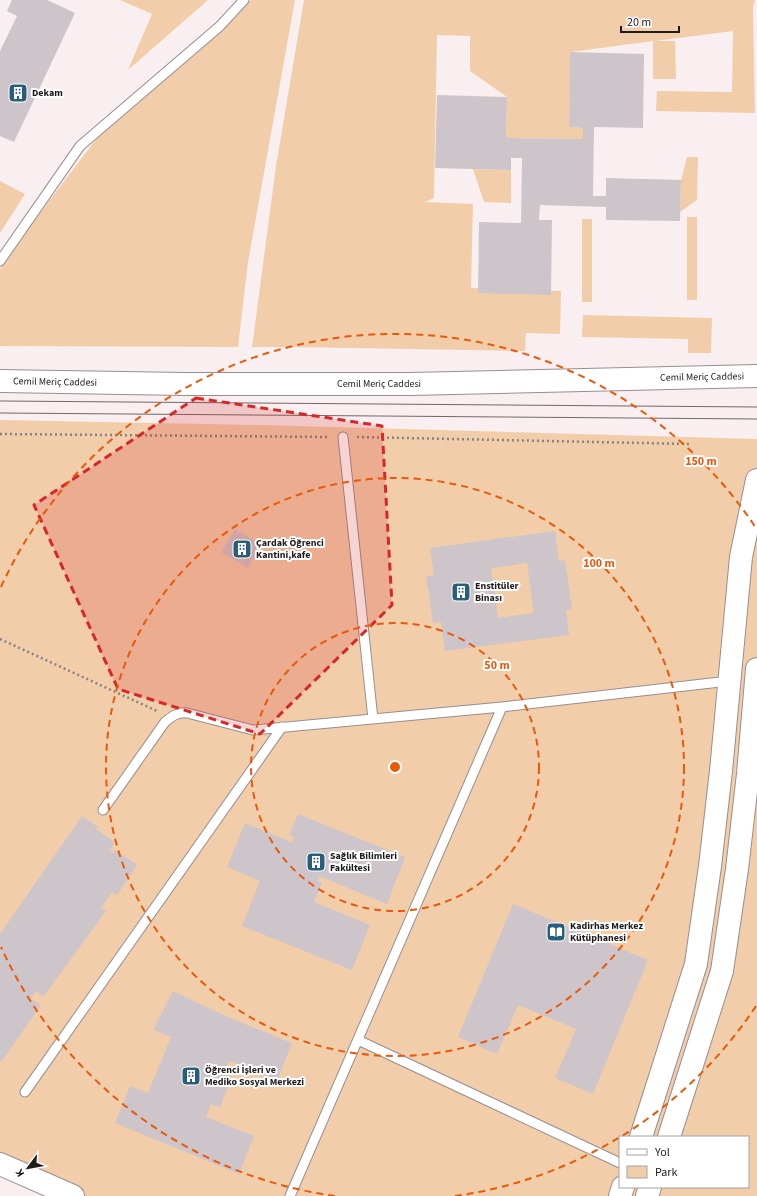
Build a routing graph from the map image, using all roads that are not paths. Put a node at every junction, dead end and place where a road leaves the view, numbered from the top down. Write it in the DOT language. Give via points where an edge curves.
graph roads {
  1 [pos="244,0"];
  2 [pos="0,261"];
  3 [pos="757,376"];
  4 [pos="0,381"];
  5 [pos="343,437"];
  6 [pos="757,480"];
  7 [pos="757,669"];
  8 [pos="729,681"];
  9 [pos="502,707"];
  10 [pos="372,719"];
  11 [pos="282,727"];
  12 [pos="103,810"];
  13 [pos="358,1040"];
  14 [pos="25,1092"];
  15 [pos="641,1136"];
  16 [pos="669,1136"];
  17 [pos="619,1163"];
  18 [pos="0,1164"];
  19 [pos="46,1192"];
  20 [pos="73,1196"];
  21 [pos="290,1196"];
  1 -- 2 [label="lane" via="220,26 80,146"];
  3 -- 4 [label="street, Cemil Meriç Caddesi" via="410,384"];
  5 -- 10 [label="lane"];
  6 -- 8 [label="street" via="741,557"];
  7 -- 16 [label="street" via="737,869 722,971"];
  8 -- 9 [label="lane"];
  8 -- 15 [label="street" via="710,866 696,964"];
  9 -- 10 [label="lane"];
  9 -- 13 [label="lane"];
  10 -- 11 [label="lane"];
  11 -- 12 [label="lane" via="253,730 187,714 170,717"];
  11 -- 14 [label="lane"];
  13 -- 17 [label="lane"];
  13 -- 21 [label="lane"];
  18 -- 19 [label="street"];
  19 -- 20 [label="street"];
}
